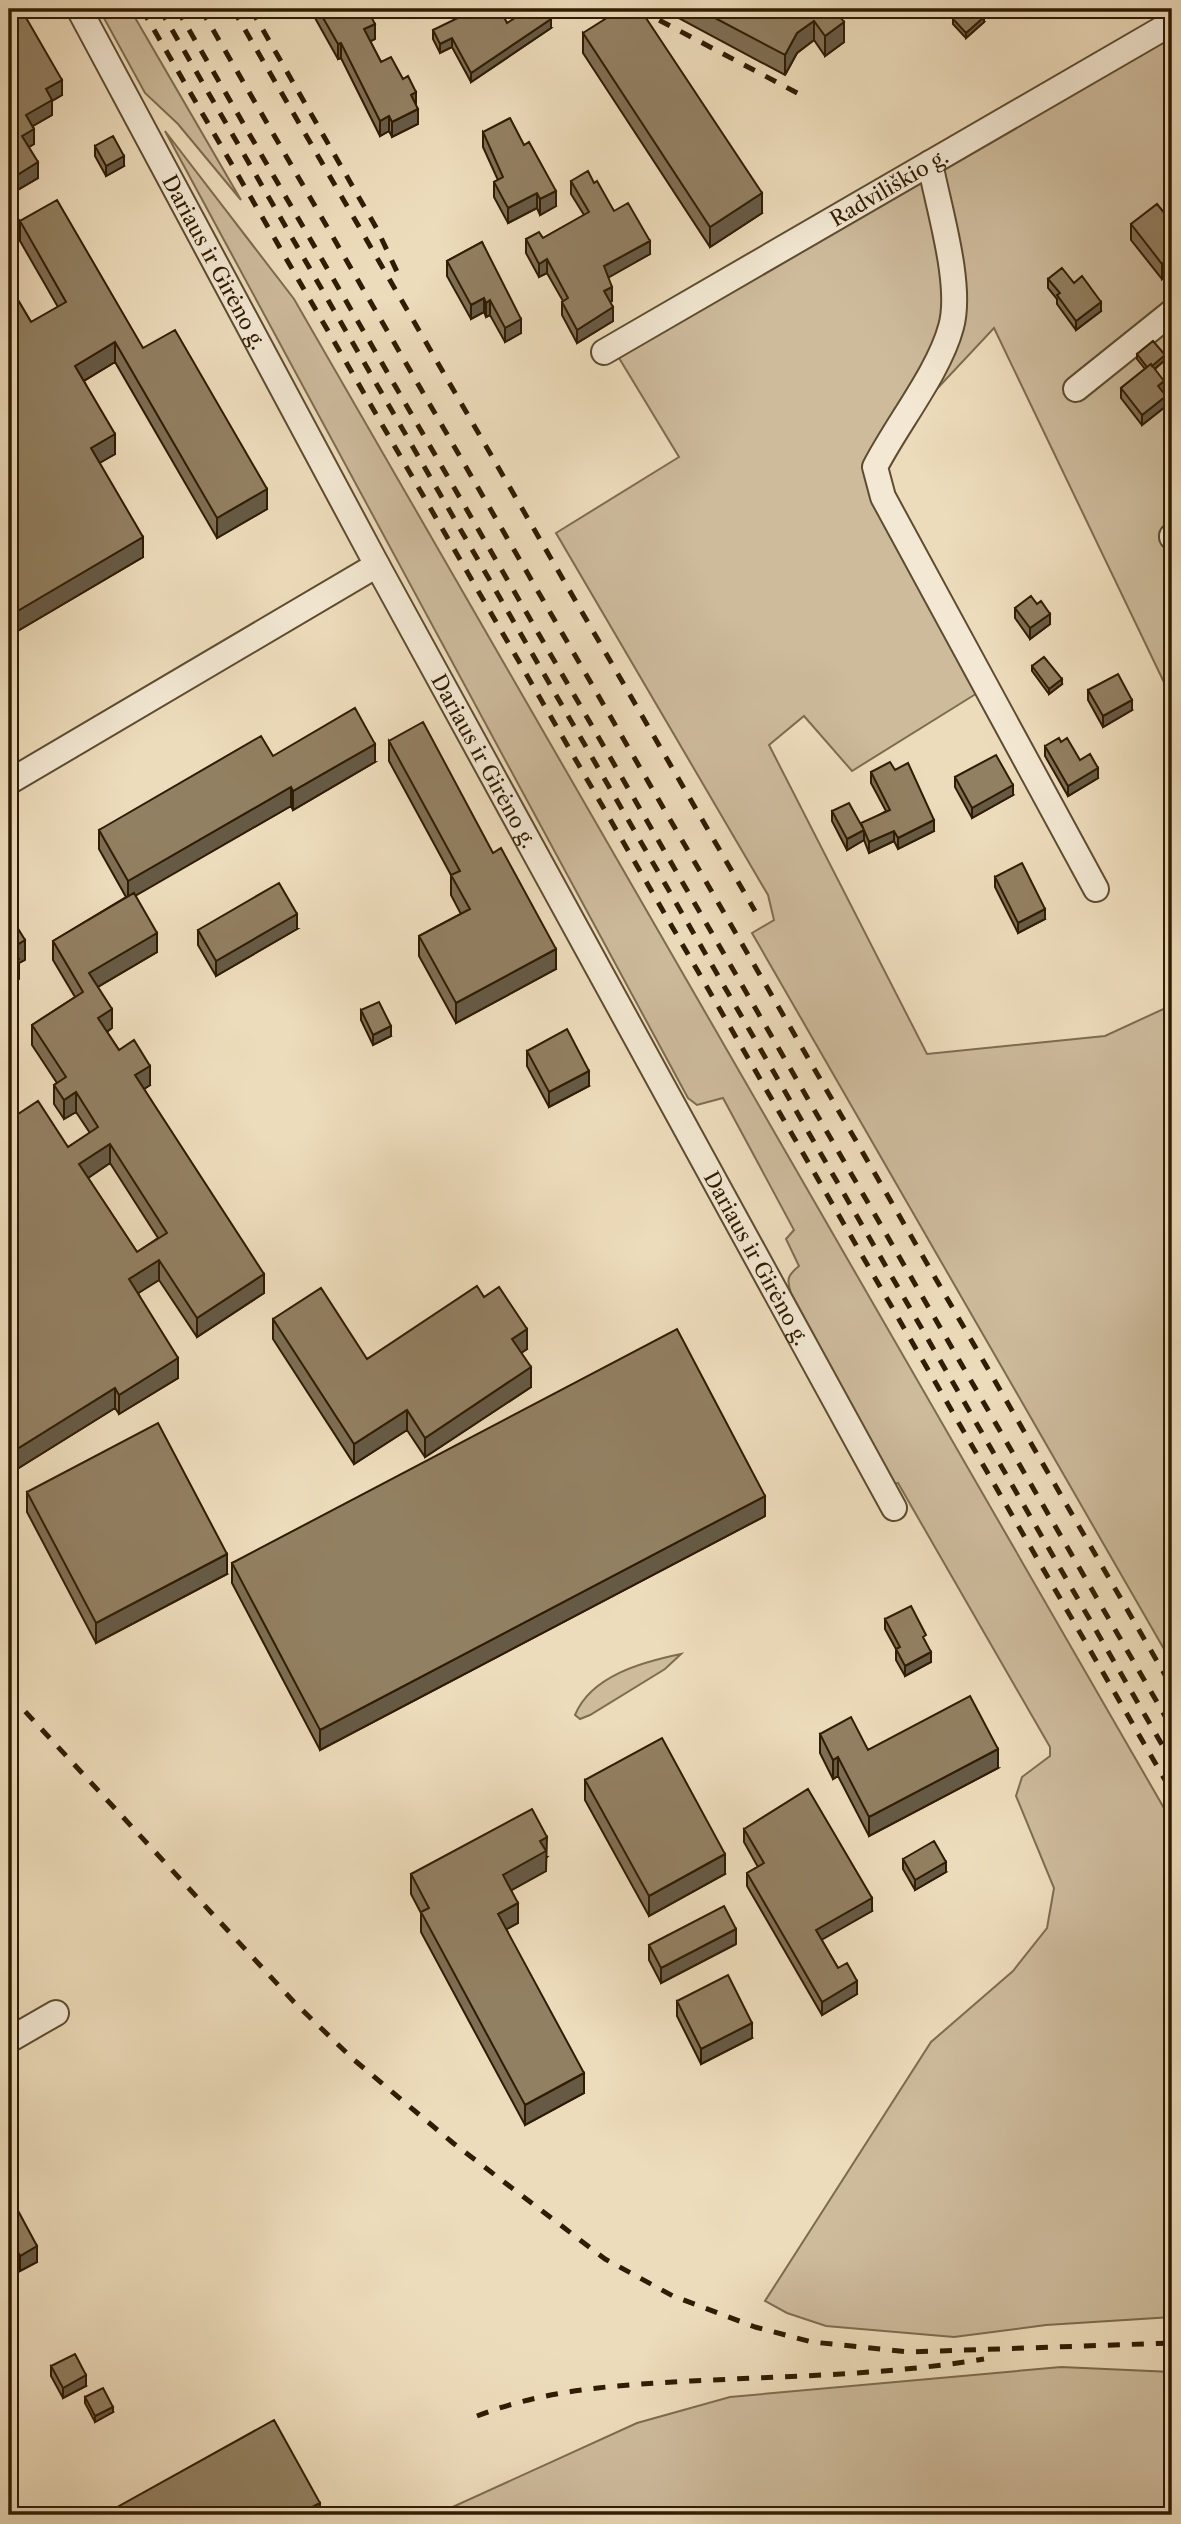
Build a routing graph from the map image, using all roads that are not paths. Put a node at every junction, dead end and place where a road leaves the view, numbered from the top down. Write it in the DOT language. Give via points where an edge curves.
graph roads {
  1 [pos="79,9"];
  2 [pos="1172,23"];
  3 [pos="930,163"];
  4 [pos="1172,312"];
  5 [pos="604,352"];
  6 [pos="1076,389"];
  7 [pos="377,565"];
  8 [pos="9,782"];
  9 [pos="1096,889"];
  10 [pos="894,1508"];
  11 [pos="56,2013"];
  12 [pos="9,2040"];
  1 -- 7 [label="street, Dariaus ir Girėno g."];
  2 -- 3 [label="street, Radviliškio g."];
  3 -- 5 [label="street, Radviliškio g."];
  3 -- 9 [label="street" via="949,255 952,326 933,369 875,467 883,497"];
  4 -- 6 [label="street"];
  7 -- 8 [label="street"];
  7 -- 10 [label="street, Dariaus ir Girėno g."];
  11 -- 12 [label="street"];
}
